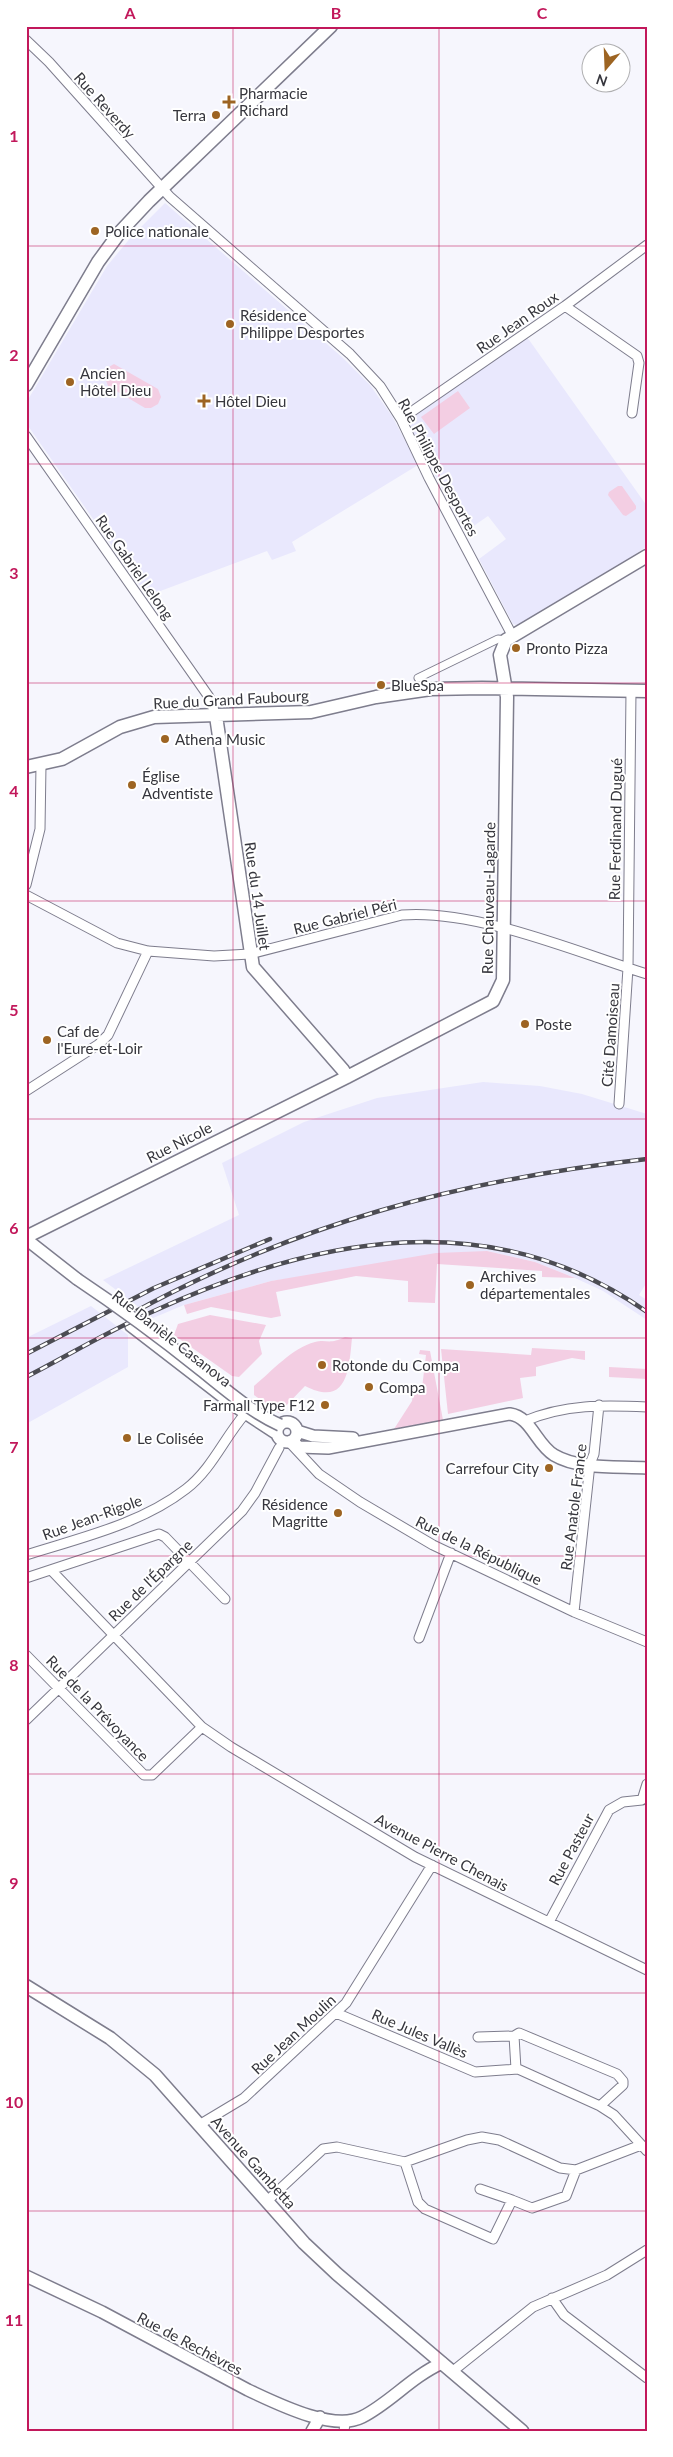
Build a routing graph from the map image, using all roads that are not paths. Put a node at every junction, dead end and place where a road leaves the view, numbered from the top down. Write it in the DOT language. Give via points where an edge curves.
graph roads {
  1 [pos="330,26"];
  2 [pos="26,40"];
  3 [pos="162,188"];
  4 [pos="647,245"];
  5 [pos="565,306"];
  6 [pos="29,370"];
  7 [pos="26,384"];
  8 [pos="632,413"];
  9 [pos="401,419"];
  10 [pos="26,436"];
  11 [pos="647,556"];
  12 [pos="509,638"];
  13 [pos="501,662"];
  14 [pos="418,678"];
  15 [pos="487,688"];
  16 [pos="506,688"];
  17 [pos="630,691"];
  18 [pos="647,691"];
  19 [pos="216,716"];
  20 [pos="41,765"];
  21 [pos="26,767"];
  22 [pos="26,885"];
  23 [pos="26,895"];
  24 [pos="504,928"];
  25 [pos="148,951"];
  26 [pos="250,954"];
  27 [pos="628,968"];
  28 [pos="647,974"];
  29 [pos="347,1077"];
  30 [pos="26,1091"];
  31 [pos="619,1104"];
  32 [pos="26,1238"];
  33 [pos="76,1279"];
  34 [pos="599,1405"];
  35 [pos="647,1407"];
  36 [pos="245,1414"];
  37 [pos="525,1421"];
  38 [pos="285,1437"];
  39 [pos="590,1464"];
  40 [pos="647,1468"];
  41 [pos="450,1553"];
  42 [pos="26,1554"];
  43 [pos="188,1561"];
  44 [pos="51,1570"];
  45 [pos="26,1578"];
  46 [pos="225,1599"];
  47 [pos="574,1612"];
  48 [pos="113,1635"];
  49 [pos="419,1638"];
  50 [pos="647,1642"];
  51 [pos="26,1655"];
  52 [pos="59,1688"];
  53 [pos="26,1720"];
  54 [pos="202,1727"];
  55 [pos="647,1784"];
  56 [pos="644,1801"];
  57 [pos="432,1866"];
  58 [pos="549,1922"];
  59 [pos="647,1970"];
  60 [pos="31,1989"];
  61 [pos="336,2013"];
  62 [pos="514,2036"];
  63 [pos="478,2037"];
  64 [pos="516,2069"];
  65 [pos="600,2106"];
  66 [pos="199,2126"];
  67 [pos="644,2148"];
  68 [pos="406,2162"];
  69 [pos="576,2170"];
  70 [pos="480,2189"];
  71 [pos="512,2200"];
  72 [pos="266,2202"];
  73 [pos="647,2250"];
  74 [pos="26,2276"];
  75 [pos="552,2298"];
  76 [pos="442,2363"];
  77 [pos="453,2371"];
  78 [pos="647,2378"];
  79 [pos="320,2418"];
  80 [pos="345,2427"];
  81 [pos="312,2431"];
  82 [pos="522,2431"];
  1 -- 3 [label="main road"];
  2 -- 3 [label="street, Rue Reverdy"];
  3 -- 6 [label="main road" via="120,232 98,262"];
  3 -- 9 [label="street, Rue Philippe Desportes" via="350,354 380,386"];
  4 -- 5 [label="street, Rue Jean Roux"];
  5 -- 8 [label="street" via="637,356 639,363"];
  5 -- 9 [label="street, Rue Jean Roux"];
  6 -- 7 [label="main road"];
  9 -- 12 [label="street, Rue Philippe Desportes"];
  10 -- 19 [label="street, Rue Gabriel Lelong" via="209,697"];
  11 -- 12 [label="main road"];
  12 -- 13 [label="main road" via="500,655"];
  12 -- 14 [label="street" via="498,639"];
  13 -- 15 [label="main road"];
  13 -- 16 [label="main road, Rue Chauveau-Lagarde"];
  15 -- 16 [label="main road, Rue du Grand Faubourg"];
  15 -- 19 [label="main road, Rue du Grand Faubourg" via="430,689 311,712"];
  16 -- 17 [label="main road, Rue du Grand Faubourg"];
  16 -- 24 [label="main road, Rue Chauveau-Lagarde"];
  17 -- 18 [label="main road, Rue du Grand Faubourg"];
  17 -- 27 [label="street, Rue Ferdinand Dugué"];
  19 -- 20 [label="main road, Rue du Grand Faubourg" via="152,718 120,727 62,758"];
  19 -- 26 [label="main road, Rue du 14 Juillet"];
  20 -- 21 [label="main road, Rue du Grand Faubourg"];
  20 -- 22 [label="street" via="40,829"];
  23 -- 25 [label="street, Rue Gabriel Péri" via="117,944"];
  24 -- 26 [label="street, Rue Gabriel Péri" via="425,913 402,915"];
  24 -- 27 [label="street, Rue Gabriel Péri"];
  24 -- 29 [label="main road, Rue Chauveau-Lagarde" via="503,980 493,1001"];
  25 -- 26 [label="street, Rue Gabriel Péri" via="214,956"];
  25 -- 30 [label="street" via="108,1035"];
  26 -- 29 [label="main road, Rue du 14 Juillet" via="256,972"];
  27 -- 28 [label="street, Rue Gabriel Péri"];
  27 -- 31 [label="street, Cité Damoiseau"];
  29 -- 32 [label="main road, Rue Nicole"];
  32 -- 33 [label="street, Rue Danièle Casanova"];
  33 -- 36 [label="street, Rue Danièle Casanova, bridge"];
  33 -- 38 [label="street, Rue Danièle Casanova, bridge" via="270,1420"];
  34 -- 35 [label="street"];
  34 -- 37 [label="street" via="548,1411"];
  34 -- 39 [label="street, Rue Anatole France"];
  36 -- 38 [label="street, Rue Danièle Casanova"];
  36 -- 42 [label="street, Rue Jean-Rigole" via="220,1453 187,1489 148,1514"];
  37 -- 38 [label="street" via="510,1414 328,1448 298,1447"];
  37 -- 39 [label="street" via="542,1446 556,1456"];
  38 -- 41 [label="street, Rue de la République" via="320,1474 360,1502"];
  38 -- 43 [label="street, Rue de l'Épargne" via="242,1512"];
  39 -- 40 [label="street"];
  39 -- 47 [label="street, Rue Anatole France"];
  41 -- 47 [label="street, Rue de la République"];
  41 -- 49 [label="street"];
  43 -- 44 [label="street" via="159,1534"];
  43 -- 46 [label="street"];
  43 -- 48 [label="street, Rue de l'Épargne"];
  44 -- 45 [label="street"];
  44 -- 48 [label="street, Avenue Pierre Chenais"];
  47 -- 50 [label="street, Rue de la République"];
  48 -- 52 [label="street, Rue de l'Épargne"];
  48 -- 54 [label="street, Avenue Pierre Chenais"];
  51 -- 52 [label="street, Rue de la Prévoyance"];
  52 -- 53 [label="street, Rue de l'Épargne"];
  52 -- 54 [label="street, Rue de la Prévoyance" via="144,1775 152,1775"];
  54 -- 57 [label="street, Avenue Pierre Chenais"];
  55 -- 56 [label="street, Rue Pasteur"];
  56 -- 58 [label="street, Rue Pasteur" via="624,1802 609,1810"];
  57 -- 58 [label="street, Avenue Pierre Chenais"];
  57 -- 61 [label="street, Rue Jean Moulin" via="346,2003"];
  58 -- 59 [label="street, Avenue Pierre Chenais"];
  60 -- 66 [label="main road, Avenue Gambetta" via="110,2038 155,2075"];
  61 -- 64 [label="street, Rue Jules Vallès" via="475,2072"];
  61 -- 66 [label="street, Rue Jean Moulin" via="244,2098"];
  62 -- 63 [label="street"];
  62 -- 64 [label="street"];
  62 -- 65 [label="street" via="519,2033 529,2036 617,2074 623,2085"];
  64 -- 65 [label="street, Rue Jules Vallès"];
  65 -- 67 [label="street, Rue Jules Vallès" via="620,2120"];
  66 -- 72 [label="main road, Avenue Gambetta"];
  67 -- 69 [label="street"];
  68 -- 69 [label="street" via="482,2137 499,2140 560,2168"];
  68 -- 71 [label="street" via="418,2202 425,2209 494,2239"];
  68 -- 72 [label="street" via="337,2147 323,2149"];
  69 -- 71 [label="street" via="566,2196 532,2208"];
  70 -- 71 [label="street"];
  72 -- 76 [label="main road, Avenue Gambetta" via="337,2274"];
  73 -- 75 [label="street" via="607,2275"];
  74 -- 79 [label="street, Rue de Rechèvres" via="102,2312 272,2402"];
  75 -- 77 [label="street" via="533,2307"];
  75 -- 78 [label="street" via="564,2315"];
  76 -- 77 [label="main road, Avenue Gambetta"];
  76 -- 80 [label="street"];
  77 -- 82 [label="main road"];
  79 -- 80 [label="street, Rue de Rechèvres"];
  79 -- 81 [label="street"];
}
